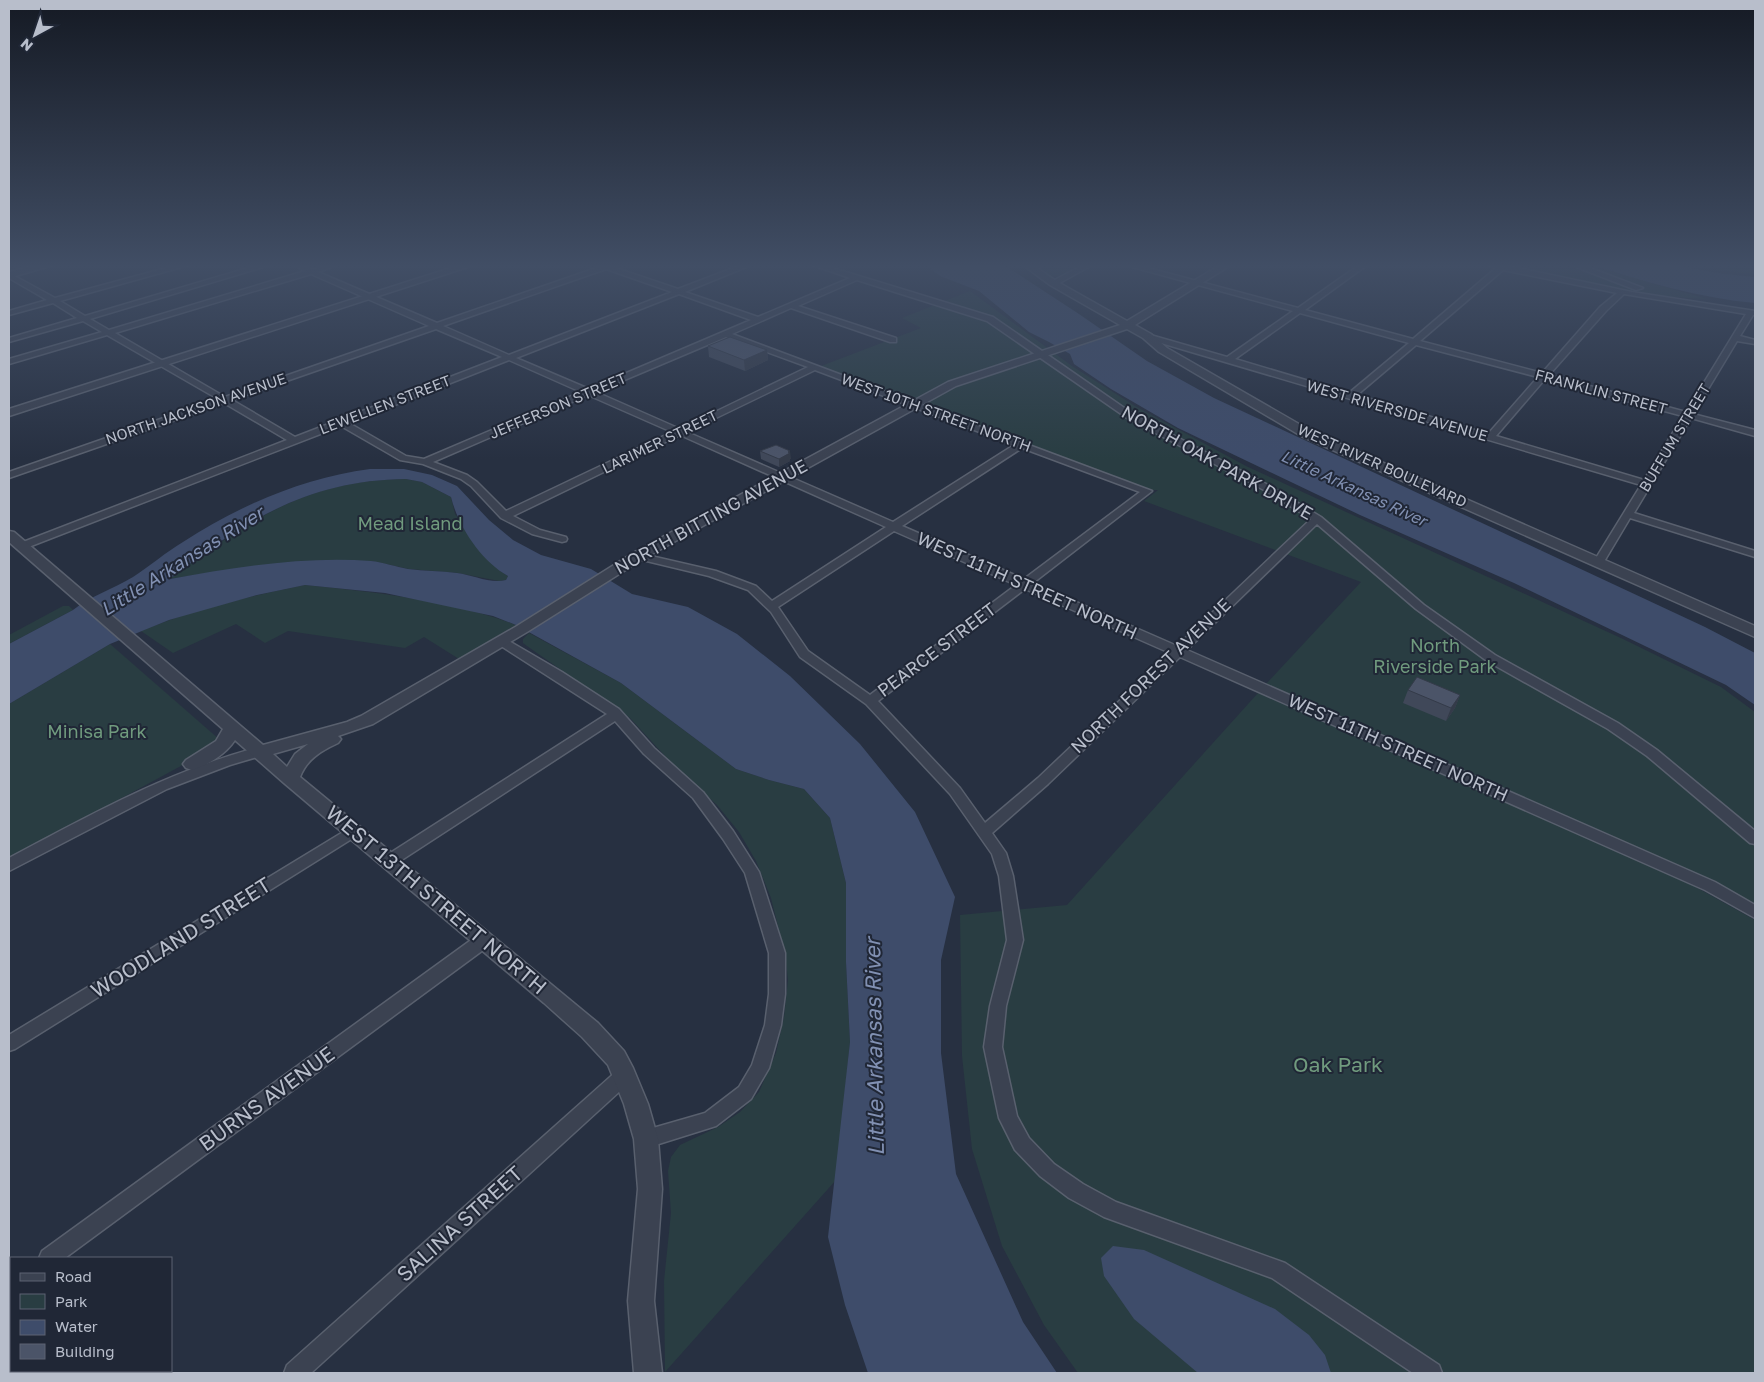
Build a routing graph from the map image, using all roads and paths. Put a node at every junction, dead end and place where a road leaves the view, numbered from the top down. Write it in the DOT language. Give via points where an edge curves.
graph roads {
  1 [pos="46,329"];
  2 [pos="102,329"];
  3 [pos="116,329"];
  4 [pos="269,329"];
  5 [pos="426,329"];
  6 [pos="444,329"];
  7 [pos="581,329"];
  8 [pos="737,329"];
  9 [pos="862,329"];
  10 [pos="1005,329"];
  11 [pos="1133,329"];
  12 [pos="1271,329"];
  13 [pos="1370,329"];
  14 [pos="1430,329"];
  15 [pos="1585,329"];
  16 [pos="1742,329"];
  17 [pos="1113,330"];
  18 [pos="107,332"];
  19 [pos="726,334"];
  20 [pos="1147,336"];
  21 [pos="1736,338"];
  22 [pos="9,340"];
  23 [pos="893,340"];
  24 [pos="1416,342"];
  25 [pos="1755,342"];
  26 [pos="1040,354"];
  27 [pos="509,357"];
  28 [pos="1227,361"];
  29 [pos="9,362"];
  30 [pos="162,364"];
  31 [pos="815,367"];
  32 [pos="1544,376"];
  33 [pos="589,392"];
  34 [pos="1350,398"];
  35 [pos="224,400"];
  36 [pos="915,405"];
  37 [pos="9,413"];
  38 [pos="1689,415"];
  39 [pos="341,422"];
  40 [pos="680,432"];
  41 [pos="1755,433"];
  42 [pos="1489,438"];
  43 [pos="294,440"];
  44 [pos="1021,444"];
  45 [pos="425,462"];
  46 [pos="9,475"];
  47 [pos="782,477"];
  48 [pos="1647,484"];
  49 [pos="1147,491"];
  50 [pos="1628,514"];
  51 [pos="505,516"];
  52 [pos="1317,519"];
  53 [pos="893,527"];
  54 [pos="9,535"];
  55 [pos="562,539"];
  56 [pos="22,546"];
  57 [pos="1755,554"];
  58 [pos="638,556"];
  59 [pos="1598,563"];
  60 [pos="1023,584"];
  61 [pos="82,598"];
  62 [pos="771,606"];
  63 [pos="1755,632"];
  64 [pos="502,641"];
  65 [pos="1177,651"];
  66 [pos="870,701"];
  67 [pos="394,702"];
  68 [pos="616,714"];
  69 [pos="367,720"];
  70 [pos="232,728"];
  71 [pos="255,749"];
  72 [pos="192,764"];
  73 [pos="290,779"];
  74 [pos="144,793"];
  75 [pos="353,831"];
  76 [pos="984,832"];
  77 [pos="1755,839"];
  78 [pos="389,861"];
  79 [pos="9,865"];
  80 [pos="1755,912"];
  81 [pos="484,940"];
  82 [pos="9,1044"];
  83 [pos="625,1075"];
  84 [pos="646,1139"];
  85 [pos="50,1257"];
  86 [pos="295,1373"];
  87 [pos="648,1373"];
  88 [pos="1431,1373"];
  1 -- 22 [label="street"];
  2 -- 18 [label="street"];
  3 -- 18 [label="street"];
  4 -- 30 [label="street"];
  5 -- 35 [label="street, NORTH JACKSON AVENUE"];
  6 -- 27 [label="street, WEST 11TH STREET NORTH"];
  7 -- 27 [label="street, LEWELLEN STREET"];
  8 -- 19 [label="street, JEFFERSON STREET"];
  9 -- 23 [label="street"];
  10 -- 26 [label="street, NORTH OAK PARK DRIVE"];
  11 -- 20 [label="street, WEST RIVER BOULEVARD"];
  12 -- 28 [label="street"];
  13 -- 24 [label="street, FRANKLIN STREET"];
  14 -- 24 [label="street"];
  15 -- 32 [label="street"];
  16 -- 21 [label="street, BUFFUM STREET"];
  17 -- 26 [label="street, NORTH BITTING AVENUE"];
  18 -- 29 [label="street"];
  18 -- 30 [label="street"];
  19 -- 31 [label="street, WEST 10TH STREET NORTH"];
  19 -- 33 [label="street, JEFFERSON STREET"];
  20 -- 28 [label="street, WEST RIVERSIDE AVENUE"];
  20 -- 59 [label="street, WEST RIVER BOULEVARD" via="1163,350 1308,434"];
  21 -- 25 [label="street"];
  21 -- 38 [label="street, BUFFUM STREET"];
  24 -- 32 [label="street, FRANKLIN STREET"];
  24 -- 34 [label="street"];
  26 -- 36 [label="street, NORTH BITTING AVENUE" via="952,384"];
  26 -- 52 [label="street, NORTH OAK PARK DRIVE" via="1130,416 1267,488"];
  27 -- 33 [label="street, WEST 11TH STREET NORTH"];
  27 -- 39 [label="street, LEWELLEN STREET"];
  28 -- 34 [label="street, WEST RIVERSIDE AVENUE"];
  30 -- 35 [label="street"];
  30 -- 37 [label="street"];
  31 -- 36 [label="street, WEST 10TH STREET NORTH"];
  31 -- 40 [label="street, LARIMER STREET"];
  32 -- 38 [label="street, FRANKLIN STREET"];
  32 -- 42 [label="street"];
  33 -- 40 [label="street, WEST 11TH STREET NORTH"];
  33 -- 45 [label="street, JEFFERSON STREET"];
  34 -- 42 [label="street, WEST RIVERSIDE AVENUE"];
  35 -- 43 [label="street"];
  35 -- 46 [label="street, NORTH JACKSON AVENUE"];
  36 -- 44 [label="street, WEST 10TH STREET NORTH"];
  36 -- 47 [label="street, NORTH BITTING AVENUE"];
  38 -- 41 [label="street, FRANKLIN STREET"];
  38 -- 48 [label="street, BUFFUM STREET"];
  39 -- 43 [label="street, LEWELLEN STREET"];
  39 -- 45 [label="street" via="403,458"];
  40 -- 47 [label="street, WEST 11TH STREET NORTH"];
  40 -- 51 [label="street, LARIMER STREET"];
  42 -- 48 [label="street, WEST RIVERSIDE AVENUE"];
  43 -- 56 [label="street, LEWELLEN STREET"];
  44 -- 49 [label="street, WEST 10TH STREET NORTH"];
  44 -- 53 [label="street"];
  45 -- 51 [label="street" via="474,484"];
  47 -- 53 [label="street, WEST 11TH STREET NORTH"];
  47 -- 58 [label="street, NORTH BITTING AVENUE"];
  48 -- 50 [label="street, BUFFUM STREET"];
  49 -- 60 [label="street, PEARCE STREET"];
  50 -- 57 [label="street"];
  50 -- 59 [label="street, BUFFUM STREET"];
  51 -- 55 [label="street" via="536,532"];
  52 -- 65 [label="street, NORTH FOREST AVENUE"];
  52 -- 77 [label="street, NORTH OAK PARK DRIVE" via="1428,612 1491,658 1613,726 1652,753"];
  53 -- 60 [label="street, WEST 11TH STREET NORTH"];
  53 -- 62 [label="street"];
  54 -- 56 [label="street, WEST 13TH STREET NORTH"];
  56 -- 61 [label="street, WEST 13TH STREET NORTH"];
  58 -- 62 [label="street" via="731,578 752,588"];
  58 -- 64 [label="street, NORTH BITTING AVENUE"];
  59 -- 63 [label="street, WEST RIVER BOULEVARD" via="1652,584"];
  60 -- 65 [label="street, WEST 11TH STREET NORTH"];
  60 -- 66 [label="street, PEARCE STREET"];
  61 -- 70 [label="street, WEST 13TH STREET NORTH"];
  62 -- 66 [label="street" via="804,654"];
  64 -- 67 [label="street, NORTH BITTING AVENUE"];
  64 -- 68 [label="street"];
  65 -- 76 [label="street, NORTH FOREST AVENUE" via="1043,781"];
  65 -- 80 [label="street, WEST 11TH STREET NORTH" via="1710,886"];
  66 -- 76 [label="street" via="955,791"];
  67 -- 69 [label="street, NORTH BITTING AVENUE"];
  67 -- 71 [label="street, NORTH BITTING AVENUE"];
  68 -- 78 [label="street"];
  68 -- 84 [label="street" via="698,795 728,835 752,872 777,953 773,1025 760,1068 745,1093 710,1120"];
  69 -- 71 [label="street, NORTH BITTING AVENUE"];
  69 -- 73 [label="street" via="301,756"];
  70 -- 71 [label="street, WEST 13TH STREET NORTH"];
  70 -- 72 [label="street" via="223,746"];
  71 -- 72 [label="street"];
  71 -- 73 [label="street, WEST 13TH STREET NORTH"];
  71 -- 74 [label="street" via="189,772"];
  72 -- 74 [label="street" via="160,780"];
  73 -- 75 [label="street, WEST 13TH STREET NORTH"];
  74 -- 79 [label="street"];
  75 -- 78 [label="street, WEST 13TH STREET NORTH"];
  75 -- 82 [label="street, WOODLAND STREET"];
  76 -- 88 [label="street" via="999,853 1012,909 1015,940 998,1006 993,1047 1008,1118 1022,1144 1047,1170 1111,1210 1278,1270"];
  78 -- 81 [label="street, WEST 13TH STREET NORTH"];
  81 -- 83 [label="street, WEST 13TH STREET NORTH" via="590,1030 616,1058"];
  81 -- 85 [label="street, BURNS AVENUE"];
  83 -- 84 [label="street, WEST 13TH STREET NORTH"];
  83 -- 86 [label="street, SALINA STREET"];
  84 -- 87 [label="street, WEST 13TH STREET NORTH" via="650,1189 641,1301"];
}
